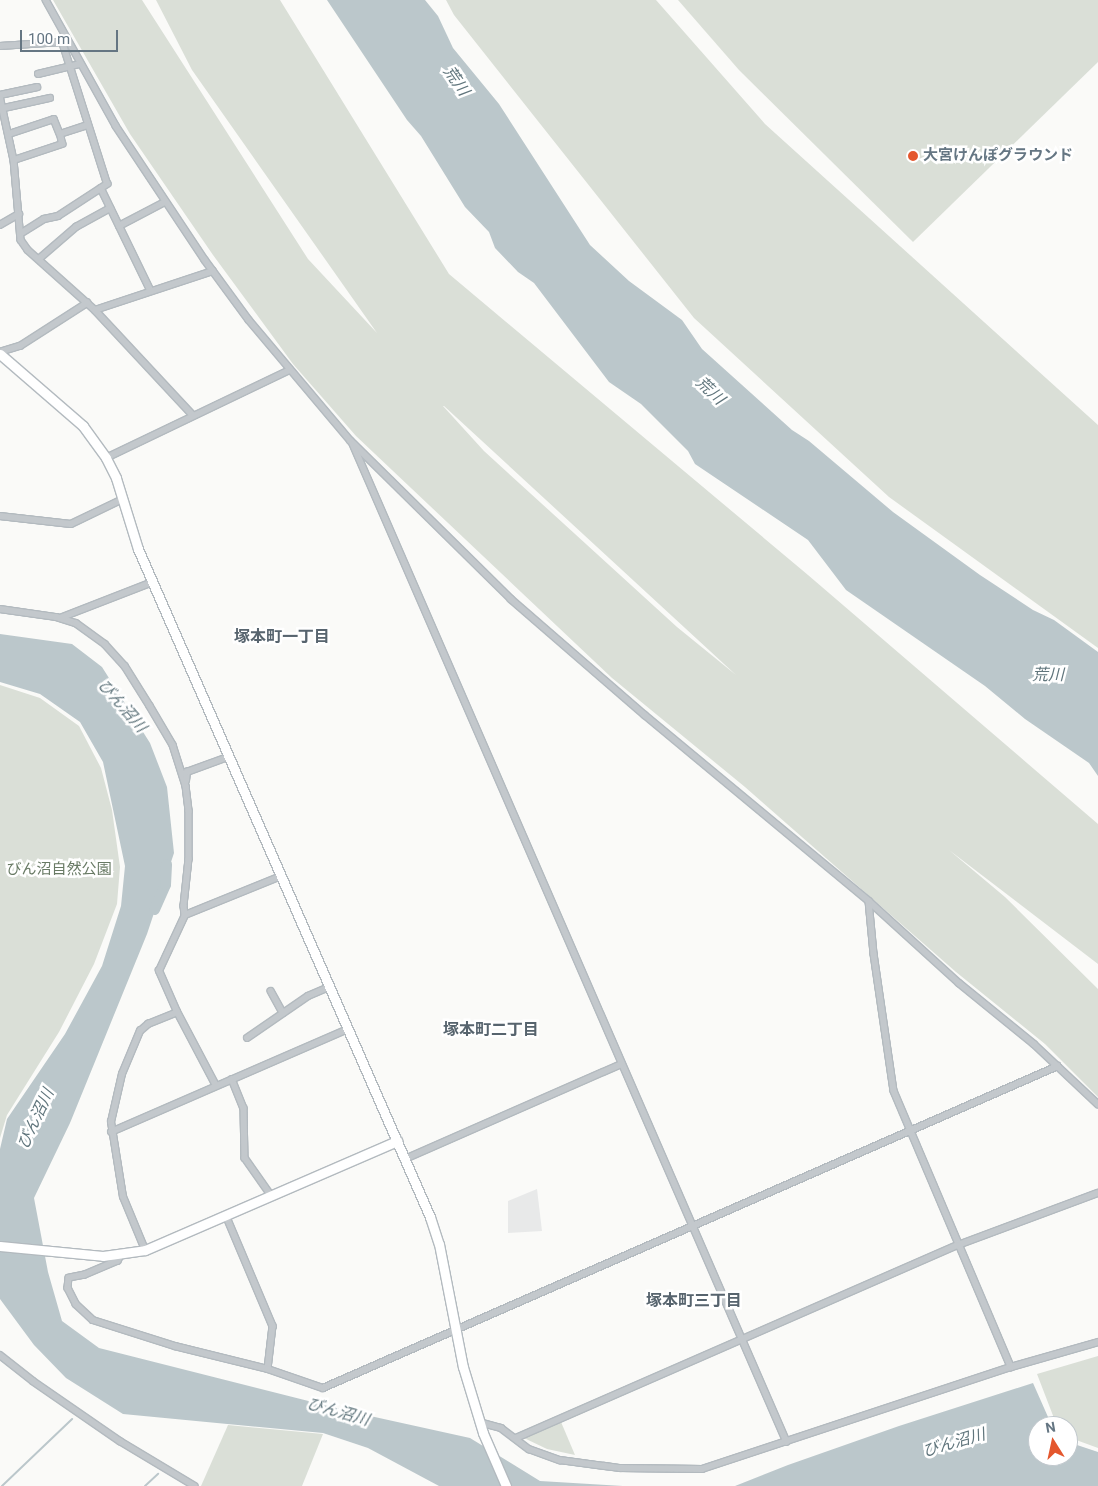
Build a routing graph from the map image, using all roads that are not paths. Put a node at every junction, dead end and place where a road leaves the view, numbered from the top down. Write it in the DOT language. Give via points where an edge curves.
graph roads {
  1 [pos="46,0"];
  2 [pos="64,41"];
  3 [pos="0,46"];
  4 [pos="80,64"];
  5 [pos="69,66"];
  6 [pos="38,74"];
  7 [pos="37,87"];
  8 [pos="0,95"];
  9 [pos="50,98"];
  10 [pos="4,108"];
  11 [pos="88,125"];
  12 [pos="9,134"];
  13 [pos="60,134"];
  14 [pos="14,160"];
  15 [pos="101,188"];
  16 [pos="165,202"];
  17 [pos="110,208"];
  18 [pos="19,214"];
  19 [pos="0,225"];
  20 [pos="119,226"];
  21 [pos="20,234"];
  22 [pos="40,258"];
  23 [pos="213,271"];
  24 [pos="151,291"];
  25 [pos="87,303"];
  26 [pos="95,310"];
  27 [pos="0,353"];
  28 [pos="290,370"];
  29 [pos="193,414"];
  30 [pos="351,440"];
  31 [pos="106,458"];
  32 [pos="123,499"];
  33 [pos="0,516"];
  34 [pos="153,582"];
  35 [pos="0,609"];
  36 [pos="60,618"];
  37 [pos="228,757"];
  38 [pos="186,786"];
  39 [pos="280,876"];
  40 [pos="869,901"];
  41 [pos="185,915"];
  42 [pos="330,987"];
  43 [pos="270,991"];
  44 [pos="177,1012"];
  45 [pos="282,1013"];
  46 [pos="348,1029"];
  47 [pos="247,1038"];
  48 [pos="621,1064"];
  49 [pos="1058,1066"];
  50 [pos="232,1079"];
  51 [pos="216,1086"];
  52 [pos="1098,1104"];
  53 [pos="909,1131"];
  54 [pos="111,1132"];
  55 [pos="397,1141"];
  56 [pos="404,1159"];
  57 [pos="1098,1193"];
  58 [pos="271,1195"];
  59 [pos="226,1216"];
  60 [pos="693,1226"];
  61 [pos="958,1245"];
  62 [pos="0,1246"];
  63 [pos="145,1250"];
  64 [pos="122,1254"];
  65 [pos="455,1331"];
  66 [pos="743,1340"];
  67 [pos="1098,1342"];
  68 [pos="0,1355"];
  69 [pos="1012,1367"];
  70 [pos="268,1368"];
  71 [pos="479,1422"];
  72 [pos="516,1438"];
  73 [pos="787,1442"];
  74 [pos="195,1486"];
  75 [pos="506,1486"];
  1 -- 2 [label="street"];
  2 -- 3 [label="street"];
  2 -- 4 [label="street"];
  2 -- 5 [label="street"];
  4 -- 5 [label="street"];
  4 -- 16 [label="street"];
  5 -- 6 [label="street"];
  5 -- 11 [label="street"];
  7 -- 8 [label="street"];
  8 -- 10 [label="street"];
  9 -- 10 [label="street"];
  10 -- 12 [label="street"];
  11 -- 13 [label="street"];
  11 -- 15 [label="street" via="107,184"];
  12 -- 13 [label="street" via="54,119"];
  12 -- 14 [label="street"];
  13 -- 14 [label="street" via="62,144"];
  14 -- 18 [label="street"];
  15 -- 17 [label="street"];
  15 -- 21 [label="street" via="58,216 44,219"];
  16 -- 20 [label="street"];
  16 -- 23 [label="street"];
  17 -- 20 [label="street"];
  17 -- 22 [label="street" via="76,227"];
  18 -- 19 [label="street"];
  18 -- 21 [label="street"];
  20 -- 24 [label="street"];
  21 -- 22 [label="street" via="28,250"];
  22 -- 25 [label="street"];
  23 -- 24 [label="street"];
  23 -- 28 [label="street"];
  24 -- 26 [label="street"];
  25 -- 26 [label="street"];
  25 -- 27 [label="street" via="20,346"];
  26 -- 29 [label="street"];
  27 -- 31 [label="street" via="83,426"];
  28 -- 29 [label="street"];
  28 -- 30 [label="street"];
  29 -- 31 [label="street"];
  30 -- 40 [label="street" via="511,599"];
  30 -- 48 [label="street"];
  31 -- 32 [label="street"];
  32 -- 33 [label="street" via="71,524"];
  32 -- 34 [label="street" via="138,549"];
  34 -- 36 [label="street"];
  34 -- 37 [label="street"];
  35 -- 36 [label="street"];
  36 -- 38 [label="street" via="89,632 125,666 172,745"];
  37 -- 38 [label="street" via="187,772"];
  37 -- 39 [label="street"];
  38 -- 41 [label="street" via="189,851"];
  39 -- 41 [label="street"];
  39 -- 42 [label="street"];
  40 -- 49 [label="street" via="954,979"];
  40 -- 53 [label="street" via="894,1091"];
  41 -- 44 [label="street" via="159,971"];
  42 -- 45 [label="street" via="308,996"];
  42 -- 46 [label="street"];
  43 -- 45 [label="street"];
  44 -- 51 [label="street"];
  44 -- 54 [label="street" via="148,1024 140,1031 122,1074"];
  45 -- 47 [label="street"];
  46 -- 50 [label="street"];
  46 -- 55 [label="street"];
  48 -- 56 [label="street"];
  48 -- 60 [label="street"];
  49 -- 52 [label="street"];
  49 -- 53 [label="street"];
  50 -- 51 [label="street"];
  50 -- 58 [label="street" via="244,1108 245,1158"];
  51 -- 54 [label="street"];
  53 -- 60 [label="street"];
  53 -- 61 [label="street"];
  54 -- 63 [label="street" via="123,1197"];
  55 -- 56 [label="street"];
  55 -- 58 [label="street"];
  56 -- 65 [label="street" via="436,1235"];
  57 -- 61 [label="street"];
  58 -- 59 [label="street"];
  59 -- 63 [label="street"];
  59 -- 70 [label="street" via="273,1326"];
  60 -- 65 [label="street"];
  60 -- 66 [label="street"];
  61 -- 66 [label="street"];
  61 -- 69 [label="street"];
  62 -- 64 [label="street" via="92,1256"];
  63 -- 64 [label="street"];
  64 -- 70 [label="street" via="118,1261 69,1278 68,1288 86,1315 175,1346"];
  65 -- 70 [label="street" via="323,1388"];
  65 -- 71 [label="street"];
  66 -- 72 [label="street"];
  66 -- 73 [label="street"];
  67 -- 69 [label="street"];
  68 -- 74 [label="street" via="120,1441"];
  69 -- 73 [label="street"];
  71 -- 72 [label="street" via="496,1426"];
  71 -- 75 [label="street"];
  72 -- 73 [label="street" via="529,1449 560,1460 597,1466 656,1469 707,1468"];
}
